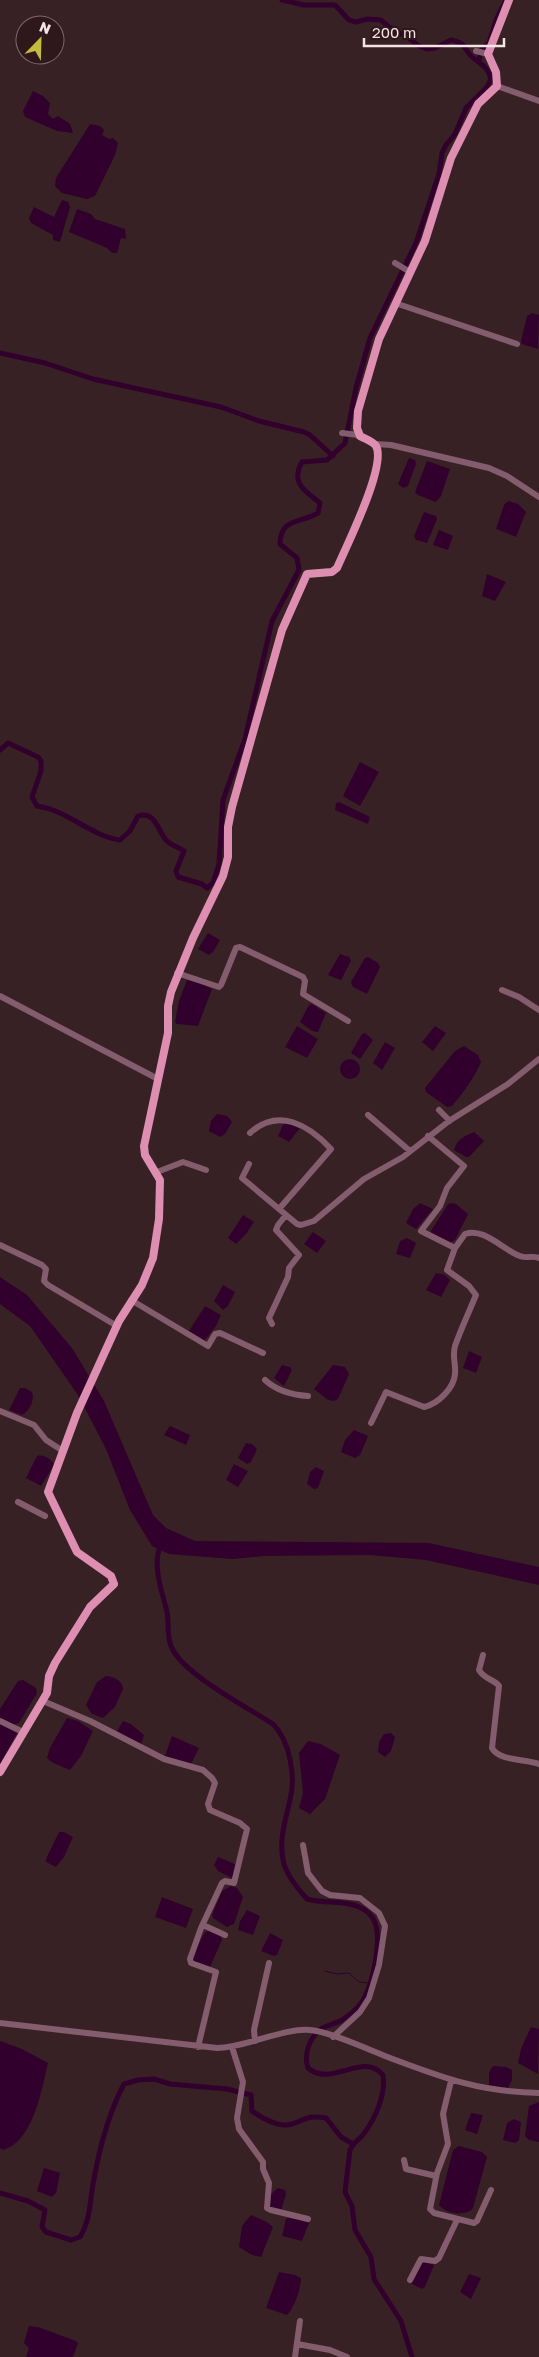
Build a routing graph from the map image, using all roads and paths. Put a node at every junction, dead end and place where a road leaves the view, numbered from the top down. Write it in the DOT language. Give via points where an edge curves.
graph roads {
  1 [pos="509,0"];
  2 [pos="476,51"];
  3 [pos="486,54"];
  4 [pos="497,86"];
  5 [pos="539,101"];
  6 [pos="395,263"];
  7 [pos="409,271"];
  8 [pos="395,303"];
  9 [pos="517,344"];
  10 [pos="342,433"];
  11 [pos="356,435"];
  12 [pos="375,444"];
  13 [pos="539,497"];
  14 [pos="177,973"];
  15 [pos="502,990"];
  16 [pos="0,996"];
  17 [pos="539,1010"];
  18 [pos="348,1021"];
  19 [pos="539,1059"];
  20 [pos="158,1079"];
  21 [pos="440,1110"];
  22 [pos="368,1115"];
  23 [pos="450,1121"];
  24 [pos="250,1133"];
  25 [pos="428,1136"];
  26 [pos="410,1151"];
  27 [pos="250,1164"];
  28 [pos="206,1170"];
  29 [pos="157,1172"];
  30 [pos="279,1209"];
  31 [pos="286,1215"];
  32 [pos="0,1245"];
  33 [pos="454,1248"];
  34 [pos="539,1258"];
  35 [pos="131,1300"];
  36 [pos="272,1324"];
  37 [pos="117,1326"];
  38 [pos="263,1353"];
  39 [pos="265,1380"];
  40 [pos="308,1396"];
  41 [pos="0,1411"];
  42 [pos="371,1423"];
  43 [pos="63,1451"];
  44 [pos="18,1502"];
  45 [pos="45,1516"];
  46 [pos="484,1655"];
  47 [pos="43,1701"];
  48 [pos="0,1722"];
  49 [pos="23,1732"];
  50 [pos="539,1764"];
  51 [pos="0,1772"];
  52 [pos="302,1845"];
  53 [pos="203,1924"];
  54 [pos="225,1935"];
  55 [pos="269,1963"];
  56 [pos="0,2023"];
  57 [pos="330,2036"];
  58 [pos="255,2041"];
  59 [pos="198,2047"];
  60 [pos="232,2047"];
  61 [pos="451,2081"];
  62 [pos="539,2093"];
  63 [pos="404,2160"];
  64 [pos="436,2176"];
  65 [pos="491,2190"];
  66 [pos="308,2219"];
  67 [pos="456,2220"];
  68 [pos="410,2280"];
  69 [pos="300,2321"];
  70 [pos="297,2344"];
  71 [pos="295,2357"];
  72 [pos="346,2357"];
  1 -- 3 [label="main road"];
  2 -- 3 [label="street"];
  3 -- 4 [label="main road" via="496,72"];
  4 -- 5 [label="street"];
  4 -- 7 [label="main road" via="478,104 451,158 425,241"];
  6 -- 7 [label="street"];
  7 -- 8 [label="main road"];
  8 -- 9 [label="street"];
  8 -- 11 [label="main road" via="372,360 358,411"];
  10 -- 11 [label="street"];
  11 -- 12 [label="main road"];
  12 -- 13 [label="street" via="490,468"];
  12 -- 14 [label="main road" via="378,456 372,488 336,568 332,572 306,574 282,630 232,807 224,871"];
  14 -- 18 [label="street" via="218,987 236,948 240,947 303,977 302,994"];
  14 -- 20 [label="main road" via="169,1000 168,1032"];
  15 -- 17 [label="street"];
  16 -- 20 [label="street"];
  19 -- 23 [label="street" via="508,1084"];
  20 -- 29 [label="main road" via="144,1146 145,1155"];
  21 -- 23 [label="street"];
  22 -- 26 [label="street"];
  23 -- 25 [label="street"];
  24 -- 30 [label="street" via="270,1122 297,1123 318,1135 331,1148"];
  25 -- 26 [label="street"];
  25 -- 33 [label="street" via="464,1166 421,1231"];
  26 -- 31 [label="street" via="364,1179 314,1221 301,1225"];
  27 -- 30 [label="street" via="242,1178"];
  28 -- 29 [label="street" via="183,1162"];
  29 -- 35 [label="main road" via="160,1201 154,1258"];
  30 -- 31 [label="street"];
  31 -- 36 [label="street" via="276,1230 299,1255 289,1268 269,1318"];
  32 -- 37 [label="street" via="42,1265 46,1269 44,1281 48,1285"];
  33 -- 34 [label="street" via="465,1234 474,1232 518,1256"];
  33 -- 42 [label="street" via="447,1270 476,1295 453,1353 455,1372 452,1382 439,1400 424,1406 386,1392"];
  35 -- 37 [label="main road"];
  35 -- 38 [label="street" via="208,1346 215,1334 220,1333"];
  37 -- 43 [label="main road"];
  39 -- 40 [label="street" via="277,1389"];
  41 -- 43 [label="street" via="34,1425 46,1440"];
  43 -- 47 [label="main road" via="50,1484 49,1498 64,1521 77,1552 111,1576 114,1582 90,1607 55,1663"];
  44 -- 45 [label="street"];
  46 -- 50 [label="street" via="479,1670 486,1679 499,1686 493,1751 505,1758"];
  47 -- 49 [label="main road"];
  47 -- 53 [label="street" via="164,1759 199,1769 212,1778 215,1783 208,1804 210,1810 245,1826 247,1834 234,1884 222,1883"];
  48 -- 49 [label="street"];
  49 -- 51 [label="main road"];
  52 -- 57 [label="street" via="308,1873 322,1890 330,1895 360,1898 379,1913 385,1926 379,1965 369,1998 360,2012"];
  53 -- 54 [label="street"];
  53 -- 59 [label="street" via="191,1963 216,1972"];
  55 -- 58 [label="street" via="254,2030"];
  56 -- 59 [label="street"];
  57 -- 58 [label="street" via="312,2030"];
  57 -- 61 [label="street"];
  58 -- 60 [label="street"];
  59 -- 60 [label="street"];
  60 -- 66 [label="street" via="243,2086 238,2129 262,2158 269,2183 267,2208"];
  61 -- 62 [label="street" via="498,2091"];
  61 -- 64 [label="street" via="443,2114 448,2144"];
  63 -- 64 [label="street" via="406,2169"];
  64 -- 67 [label="street" via="430,2209"];
  65 -- 67 [label="street" via="477,2221"];
  67 -- 68 [label="street" via="439,2258 435,2261 419,2260"];
  69 -- 70 [label="street"];
  70 -- 71 [label="street"];
  70 -- 72 [label="street" via="330,2350"];
}
